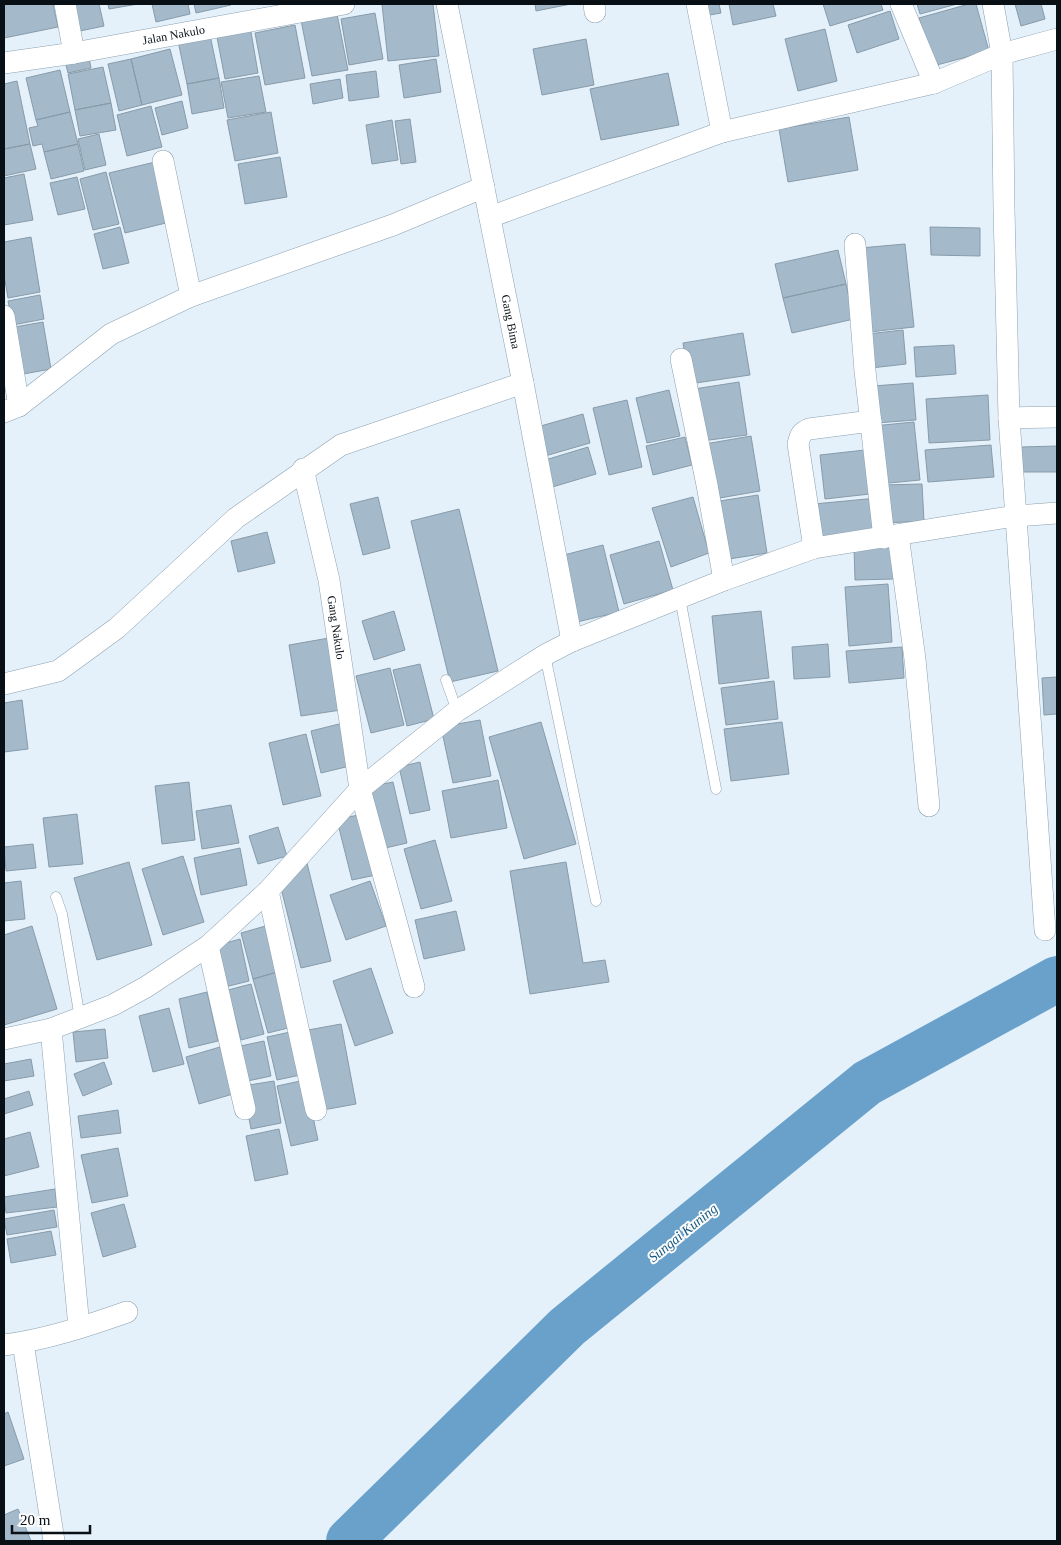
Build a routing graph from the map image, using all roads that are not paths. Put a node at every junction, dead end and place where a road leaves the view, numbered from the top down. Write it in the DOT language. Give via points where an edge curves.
graph roads {
  1 [pos="65,4"];
  2 [pos="344,4"];
  3 [pos="447,4"];
  4 [pos="697,4"];
  5 [pos="901,4"];
  6 [pos="993,4"];
  7 [pos="1057,38"];
  8 [pos="74,53"];
  9 [pos="1002,54"];
  10 [pos="4,63"];
  11 [pos="934,83"];
  12 [pos="722,132"];
  13 [pos="163,161"];
  14 [pos="484,187"];
  15 [pos="490,217"];
  16 [pos="855,244"];
  17 [pos="191,296"];
  18 [pos="4,316"];
  19 [pos="681,359"];
  20 [pos="524,383"];
  21 [pos="11,409"];
  22 [pos="1057,417"];
  23 [pos="1009,418"];
  24 [pos="871,421"];
  25 [pos="303,470"];
  26 [pos="1057,513"];
  27 [pos="1015,516"];
  28 [pos="891,536"];
  29 [pos="814,548"];
  30 [pos="724,580"];
  31 [pos="680,598"];
  32 [pos="572,641"];
  33 [pos="545,655"];
  34 [pos="446,680"];
  35 [pos="4,684"];
  36 [pos="457,712"];
  37 [pos="360,788"];
  38 [pos="716,789"];
  39 [pos="929,806"];
  40 [pos="268,891"];
  41 [pos="56,897"];
  42 [pos="596,901"];
  43 [pos="1045,930"];
  44 [pos="208,946"];
  45 [pos="414,986"];
  46 [pos="80,1018"];
  47 [pos="52,1029"];
  48 [pos="4,1038"];
  49 [pos="245,1109"];
  50 [pos="316,1110"];
  51 [pos="127,1312"];
  52 [pos="79,1328"];
  53 [pos="14,1344"];
  54 [pos="54,1541"];
  1 -- 8 [label="street"];
  2 -- 8 [label="street, Jalan Nakulo"];
  3 -- 14 [label="street, Gang Bima"];
  4 -- 12 [label="street"];
  5 -- 11 [label="street"];
  6 -- 9 [label="street"];
  7 -- 9 [label="street"];
  8 -- 10 [label="street, Jalan Nakulo"];
  9 -- 11 [label="street"];
  9 -- 23 [label="street"];
  11 -- 12 [label="street"];
  12 -- 15 [label="street"];
  13 -- 17 [label="street"];
  14 -- 15 [label="street, Gang Bima"];
  14 -- 17 [label="street" via="393,225"];
  15 -- 20 [label="street, Gang Bima"];
  16 -- 24 [label="street"];
  17 -- 21 [label="street" via="110,334"];
  18 -- 21 [label="street"];
  19 -- 30 [label="street"];
  20 -- 25 [label="street" via="340,444"];
  20 -- 32 [label="street, Gang Bima"];
  22 -- 23 [label="street"];
  23 -- 27 [label="street"];
  24 -- 28 [label="street"];
  24 -- 29 [label="street" via="809,429 800,436 798,444"];
  25 -- 35 [label="street" via="236,518 117,628 58,671"];
  25 -- 37 [label="street, Gang Nakulo" via="329,580"];
  26 -- 27 [label="street"];
  27 -- 28 [label="street"];
  27 -- 43 [label="street"];
  28 -- 29 [label="street"];
  28 -- 39 [label="street" via="915,658"];
  29 -- 30 [label="street"];
  30 -- 31 [label="street"];
  31 -- 32 [label="street"];
  31 -- 38 [label="lane"];
  32 -- 33 [label="street"];
  33 -- 36 [label="street"];
  33 -- 42 [label="lane"];
  34 -- 36 [label="lane"];
  36 -- 37 [label="street"];
  37 -- 40 [label="street"];
  37 -- 45 [label="street, Gang Nakulo"];
  40 -- 44 [label="street"];
  40 -- 50 [label="street"];
  41 -- 46 [label="lane" via="62,914"];
  44 -- 46 [label="street" via="146,987"];
  44 -- 49 [label="street"];
  46 -- 47 [label="street"];
  47 -- 48 [label="street"];
  47 -- 52 [label="street"];
  51 -- 52 [label="street"];
  52 -- 53 [label="street"];
  53 -- 54 [label="street"];
}
